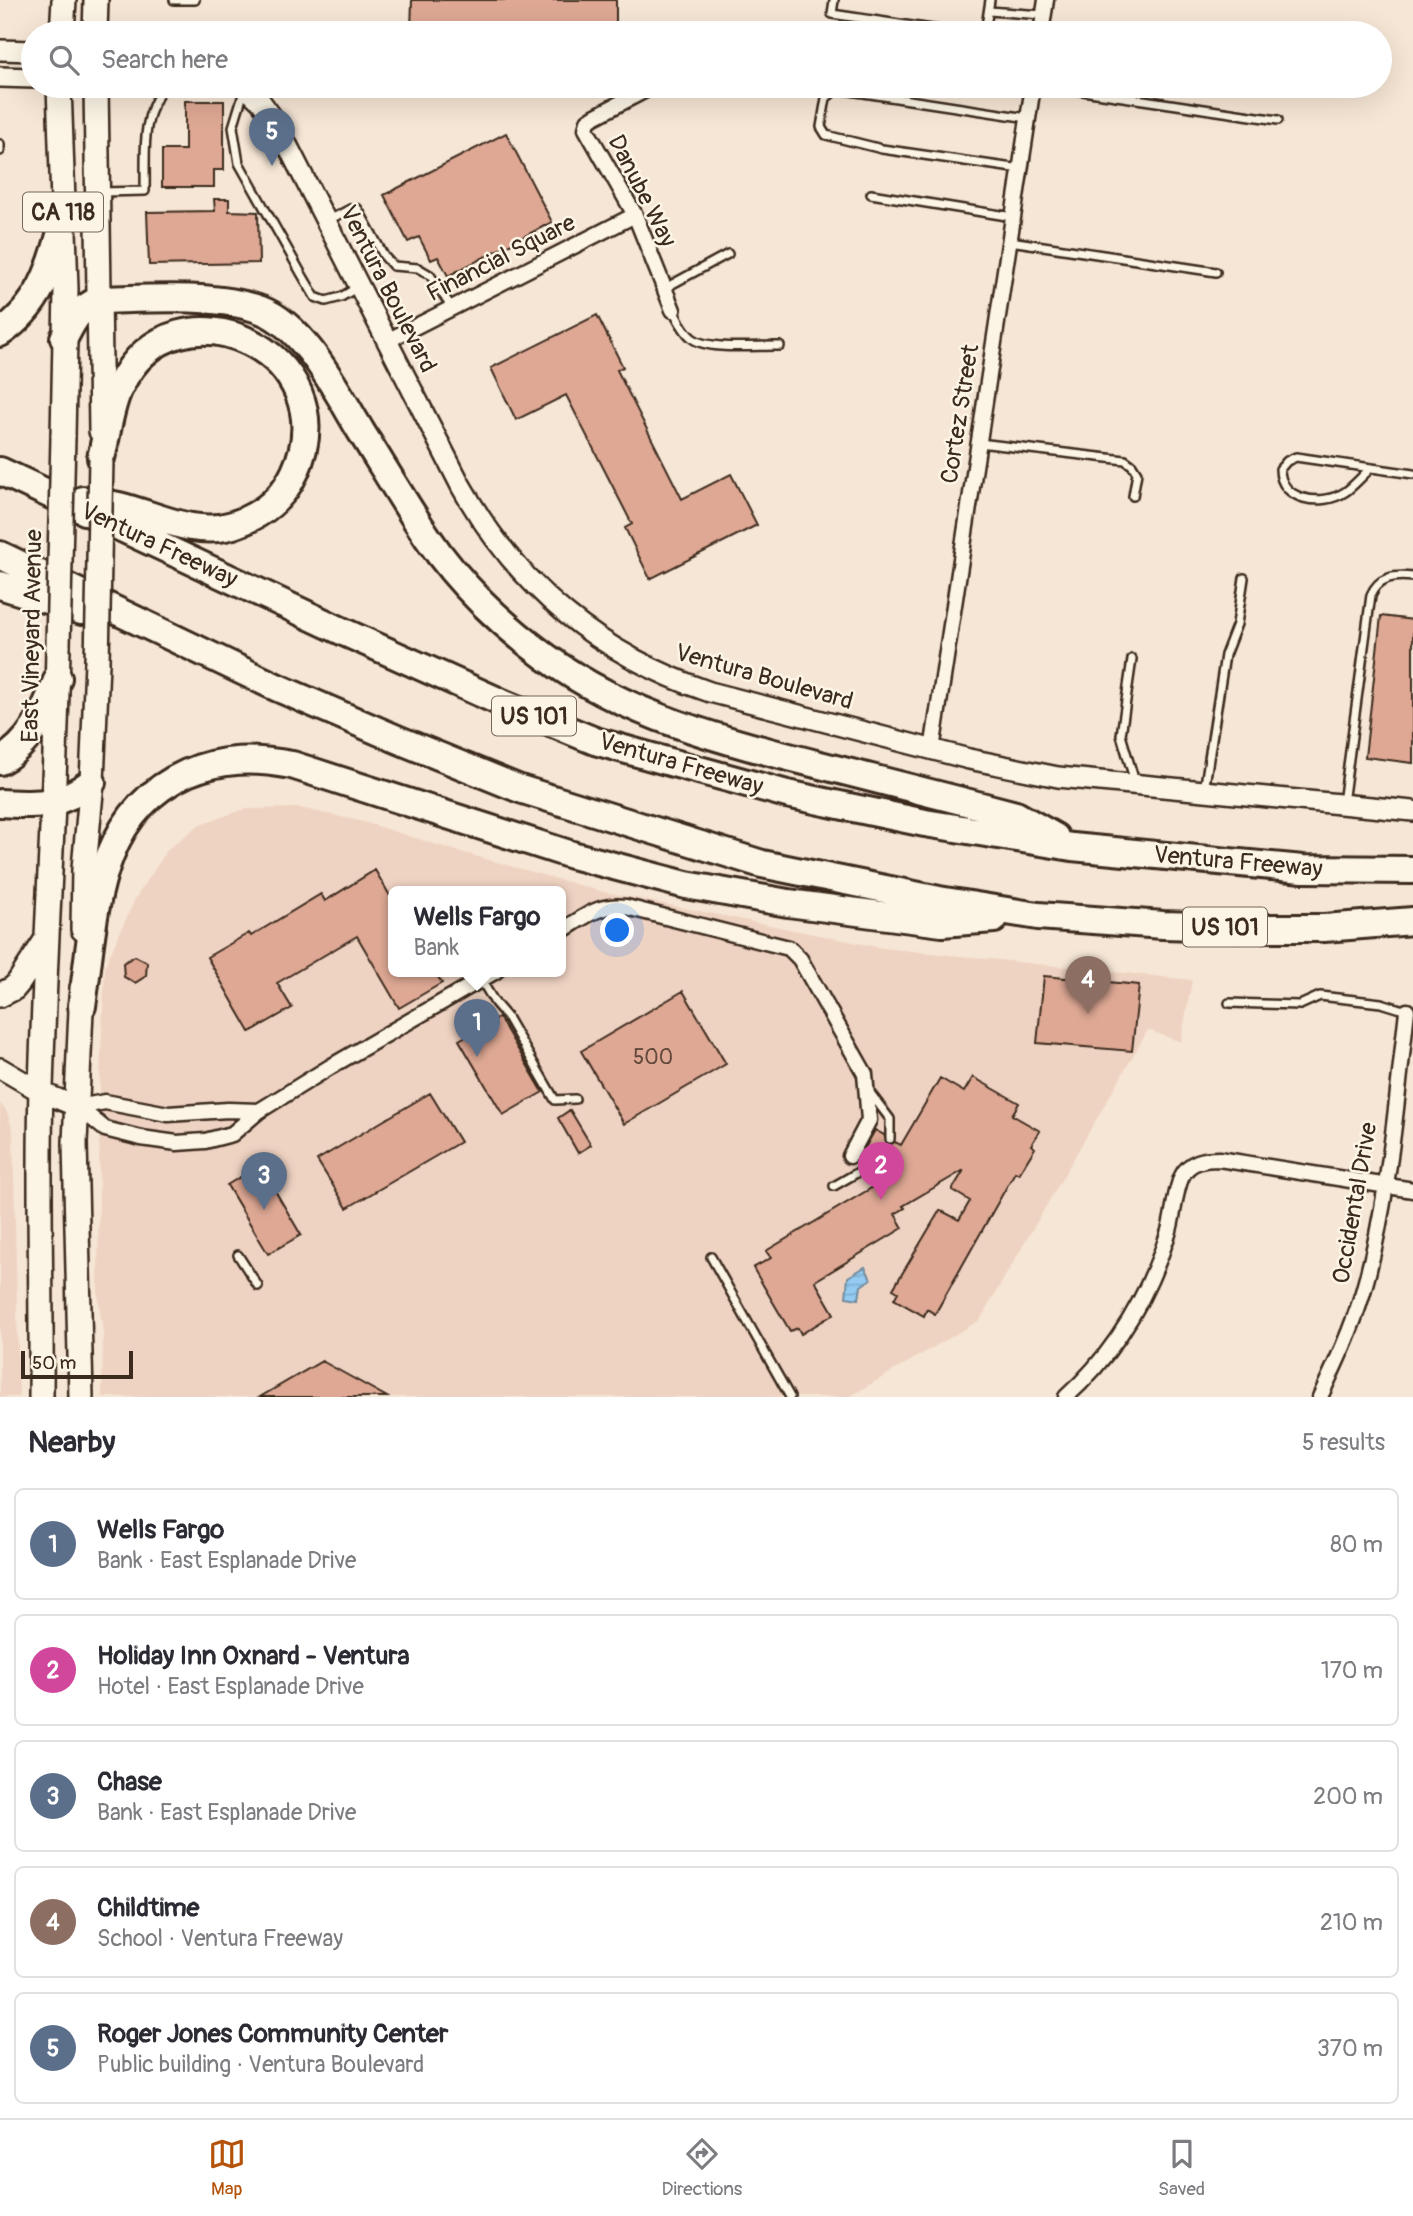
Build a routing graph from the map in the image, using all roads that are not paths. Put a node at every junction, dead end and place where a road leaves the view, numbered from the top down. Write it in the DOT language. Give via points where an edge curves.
graph roads {
  1 [pos="64,0"];
  2 [pos="96,0"];
  3 [pos="174,0"];
  4 [pos="195,0"];
  5 [pos="834,0"];
  6 [pos="990,0"];
  7 [pos="1046,0"];
  8 [pos="989,11"];
  9 [pos="1043,15"];
  10 [pos="63,21"];
  11 [pos="95,21"];
  12 [pos="878,21"];
  13 [pos="987,21"];
  14 [pos="1042,21"];
  15 [pos="0,50"];
  16 [pos="21,51"];
  17 [pos="0,77"];
  18 [pos="21,78"];
  19 [pos="59,98"];
  20 [pos="96,98"];
  21 [pos="156,98"];
  22 [pos="241,98"];
  23 [pos="257,98"];
  24 [pos="630,98"];
  25 [pos="826,98"];
  26 [pos="896,98"];
  27 [pos="1031,98"];
  28 [pos="1130,98"];
  29 [pos="1028,118"];
  30 [pos="1278,120"];
  31 [pos="0,144"];
  32 [pos="0,151"];
  33 [pos="1020,169"];
  34 [pos="97,192"];
  35 [pos="872,194"];
  36 [pos="635,215"];
  37 [pos="1013,217"];
  38 [pos="326,221"];
  39 [pos="63,224"];
  40 [pos="1009,240"];
  41 [pos="728,254"];
  42 [pos="1216,272"];
  43 [pos="359,287"];
  44 [pos="664,288"];
  45 [pos="99,300"];
  46 [pos="452,308"];
  47 [pos="673,310"];
  48 [pos="0,333"];
  49 [pos="64,338"];
  50 [pos="387,341"];
  51 [pos="780,346"];
  52 [pos="979,442"];
  53 [pos="101,458"];
  54 [pos="1370,469"];
  55 [pos="0,471"];
  56 [pos="1413,474"];
  57 [pos="47,493"];
  58 [pos="1133,496"];
  59 [pos="0,555"];
  60 [pos="1413,577"];
  61 [pos="1244,578"];
  62 [pos="0,585"];
  63 [pos="121,614"];
  64 [pos="1132,659"];
  65 [pos="58,678"];
  66 [pos="932,750"];
  67 [pos="0,761"];
  68 [pos="92,782"];
  69 [pos="1136,786"];
  70 [pos="1204,792"];
  71 [pos="0,803"];
  72 [pos="53,803"];
  73 [pos="1343,804"];
  74 [pos="1413,811"];
  75 [pos="1072,847"];
  76 [pos="1413,870"];
  77 [pos="1038,916"];
  78 [pos="1413,921"];
  79 [pos="566,929"];
  80 [pos="45,942"];
  81 [pos="486,977"];
  82 [pos="481,980"];
  83 [pos="0,995"];
  84 [pos="1229,1003"];
  85 [pos="82,1006"];
  86 [pos="1407,1011"];
  87 [pos="0,1068"];
  88 [pos="867,1090"];
  89 [pos="41,1092"];
  90 [pos="575,1099"];
  91 [pos="259,1111"];
  92 [pos="77,1113"];
  93 [pos="890,1139"];
  94 [pos="850,1156"];
  95 [pos="874,1163"];
  96 [pos="1385,1185"];
  97 [pos="834,1186"];
  98 [pos="1413,1190"];
  99 [pos="238,1255"];
  100 [pos="711,1257"];
  101 [pos="258,1286"];
  102 [pos="41,1397"];
  103 [pos="81,1397"];
  104 [pos="790,1397"];
  105 [pos="1066,1397"];
  106 [pos="1320,1397"];
  1 -- 10 [label="main road"];
  2 -- 11 [label="main road"];
  3 -- 4 [label="lane"];
  5 -- 12 [label="lane" via="832,14"];
  6 -- 8 [label="lane"];
  7 -- 9 [label="street"];
  8 -- 9 [label="lane"];
  8 -- 13 [label="lane"];
  9 -- 14 [label="street"];
  15 -- 16 [label="street"];
  17 -- 18 [label="street"];
  19 -- 39 [label="main road, CA 118"];
  20 -- 34 [label="main road, CA 118"];
  21 -- 34 [label="lane" via="147,118 145,191"];
  22 -- 43 [label="lane" via="233,127 239,163 300,273 315,297 326,301"];
  23 -- 38 [label="street, Ventura Boulevard" via="275,121"];
  24 -- 36 [label="street, Danube Way" via="586,126"];
  25 -- 33 [label="lane" via="821,127 827,135 882,149"];
  26 -- 29 [label="lane"];
  27 -- 29 [label="street, Cortez Street"];
  28 -- 30 [label="lane"];
  29 -- 33 [label="street, Cortez Street"];
  31 -- 32 [label="lane"];
  33 -- 37 [label="street, Cortez Street"];
  34 -- 45 [label="main road, CA 118"];
  35 -- 37 [label="lane"];
  36 -- 44 [label="street, Danube Way"];
  36 -- 46 [label="street, Financial Square"];
  37 -- 40 [label="street, Cortez Street"];
  38 -- 43 [label="street, Ventura Boulevard"];
  38 -- 46 [label="lane" via="358,209 384,256 394,266 418,268 430,275"];
  39 -- 48 [label="highway" via="43,286 28,309"];
  39 -- 49 [label="main road, CA 118"];
  40 -- 42 [label="lane"];
  40 -- 52 [label="street, Cortez Street"];
  41 -- 44 [label="lane"];
  43 -- 50 [label="street, Ventura Boulevard"];
  44 -- 47 [label="street, Danube Way"];
  45 -- 49 [label="highway" via="76,315"];
  45 -- 53 [label="main road, CA 118"];
  45 -- 75 [label="highway" via="221,300 262,310 284,324 326,373 429,540 460,578 546,657 595,687 721,740 1016,815"];
  46 -- 50 [label="street, Financial Square"];
  47 -- 51 [label="lane" via="690,337 699,342"];
  49 -- 65 [label="main road, East Vineyard Avenue / CA 118, bridge"];
  50 -- 66 [label="street, Ventura Boulevard" via="490,533 517,568 581,627 641,664 685,683"];
  52 -- 58 [label="lane" via="1125,460 1137,473"];
  52 -- 66 [label="street, Cortez Street"];
  53 -- 57 [label="highway" via="119,387 138,360 184,332 212,331 259,345 292,380 302,404 306,431 302,456 289,486 268,508 232,526 196,528 120,506"];
  53 -- 68 [label="main road, CA 118, bridge"];
  54 -- 54 [label="lane" via="1296,457 1280,469 1280,477 1289,493 1316,499 1345,492"];
  54 -- 56 [label="lane"];
  55 -- 57 [label="highway, Ventura Freeway / US 101"];
  57 -- 75 [label="highway, Ventura Freeway / US 101" via="346,633 595,741 787,794"];
  59 -- 63 [label="highway, US 101"];
  60 -- 73 [label="lane" via="1386,578 1371,595"];
  61 -- 70 [label="lane" via="1237,624 1225,655"];
  62 -- 63 [label="highway" via="86,612"];
  63 -- 77 [label="highway, US 101" via="276,687 520,789 762,864"];
  64 -- 69 [label="lane" via="1121,735"];
  65 -- 67 [label="highway" via="32,733 18,750"];
  65 -- 72 [label="main road, East Vineyard Avenue"];
  66 -- 69 [label="street, Ventura Boulevard" via="1033,773"];
  68 -- 72 [label="highway"];
  68 -- 85 [label="main road" via="84,868"];
  69 -- 70 [label="street, Ventura Boulevard"];
  70 -- 73 [label="street, Ventura Boulevard"];
  71 -- 72 [label="highway"];
  72 -- 80 [label="main road, East Vineyard Avenue"];
  73 -- 74 [label="street, Ventura Boulevard"];
  75 -- 76 [label="highway, Ventura Freeway / US 101" via="1303,869"];
  77 -- 78 [label="highway, US 101" via="1266,928"];
  77 -- 85 [label="highway" via="942,923 686,884 572,855 292,765 244,759 211,764 179,777 149,795 129,817 101,881"];
  79 -- 88 [label="street" via="609,905 626,906 789,948 843,1032 865,1073"];
  80 -- 83 [label="main road" via="14,988"];
  80 -- 89 [label="main road, East Vineyard Avenue"];
  81 -- 82 [label="street"];
  82 -- 90 [label="lane" via="555,1100"];
  82 -- 91 [label="street"];
  84 -- 86 [label="lane" via="1300,1005 1320,996"];
  85 -- 92 [label="main road"];
  86 -- 96 [label="street, Occidental Drive"];
  87 -- 89 [label="street"];
  88 -- 93 [label="lane" via="890,1119"];
  88 -- 94 [label="street" via="869,1120"];
  89 -- 92 [label="street"];
  89 -- 102 [label="main road, East Vineyard Avenue"];
  91 -- 92 [label="street" via="168,1114 105,1102"];
  91 -- 92 [label="street" via="232,1134 177,1143 105,1129"];
  92 -- 103 [label="main road"];
  95 -- 97 [label="lane"];
  96 -- 98 [label="street"];
  96 -- 105 [label="street" via="1219,1159 1192,1164 1181,1177 1169,1232 1139,1304 1099,1363"];
  96 -- 106 [label="street, Occidental Drive" via="1363,1292"];
  99 -- 101 [label="lane"];
  100 -- 104 [label="lane"];
}
